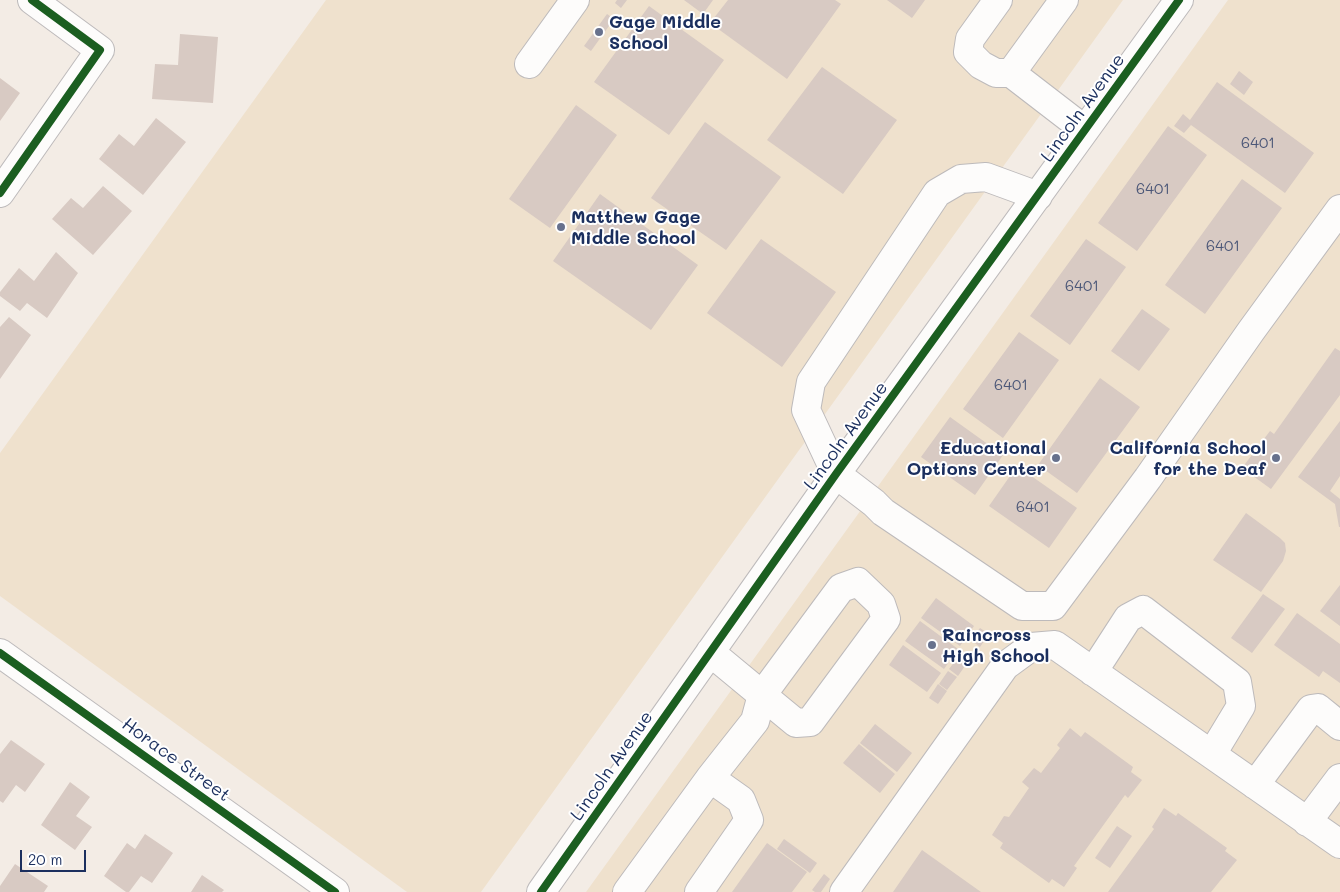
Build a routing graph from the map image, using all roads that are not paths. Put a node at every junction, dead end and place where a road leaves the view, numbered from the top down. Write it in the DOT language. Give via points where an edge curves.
graph roads {
  1 [pos="32,0"];
  2 [pos="575,0"];
  3 [pos="998,0"];
  4 [pos="1064,0"];
  5 [pos="1179,0"];
  6 [pos="529,64"];
  7 [pos="1011,73"];
  8 [pos="1085,130"];
  9 [pos="0,193"];
  10 [pos="1038,196"];
  11 [pos="1340,209"];
  12 [pos="836,474"];
  13 [pos="710,652"];
  14 [pos="1,656"];
  15 [pos="1093,672"];
  16 [pos="762,695"];
  17 [pos="1340,726"];
  18 [pos="1212,754"];
  19 [pos="710,778"];
  20 [pos="1340,778"];
  21 [pos="1255,785"];
  22 [pos="1308,822"];
  23 [pos="1340,844"];
  24 [pos="335,892"];
  25 [pos="541,892"];
  26 [pos="627,892"];
  27 [pos="699,892"];
  28 [pos="844,892"];
  1 -- 9 [label="street" via="100,50"];
  2 -- 6 [label="street"];
  3 -- 7 [label="street" via="970,39 968,52 980,65 996,73"];
  4 -- 7 [label="street"];
  5 -- 8 [label="street, Lincoln Avenue"];
  7 -- 8 [label="street"];
  8 -- 10 [label="street, Lincoln Avenue"];
  10 -- 12 [label="street, Lincoln Avenue"];
  10 -- 12 [label="street" via="986,176 961,179 937,193 811,382 806,410"];
  11 -- 12 [label="street" via="1053,606 1022,606 884,512"];
  12 -- 13 [label="street, Lincoln Avenue"];
  13 -- 16 [label="street"];
  13 -- 25 [label="street, Lincoln Avenue"];
  14 -- 24 [label="street, Horace Street"];
  15 -- 18 [label="street"];
  15 -- 18 [label="street" via="1128,618 1143,610 1237,682 1241,706"];
  15 -- 28 [label="street" via="1055,645 1031,647 1005,666"];
  16 -- 16 [label="street" via="796,723 810,722 886,619 881,604 858,582 841,588"];
  16 -- 19 [label="street" via="755,721"];
  17 -- 21 [label="street" via="1318,708 1311,709"];
  18 -- 21 [label="street"];
  19 -- 26 [label="street"];
  19 -- 27 [label="street" via="741,800 749,820"];
  20 -- 22 [label="street"];
  21 -- 22 [label="street"];
  22 -- 23 [label="street"];
}
